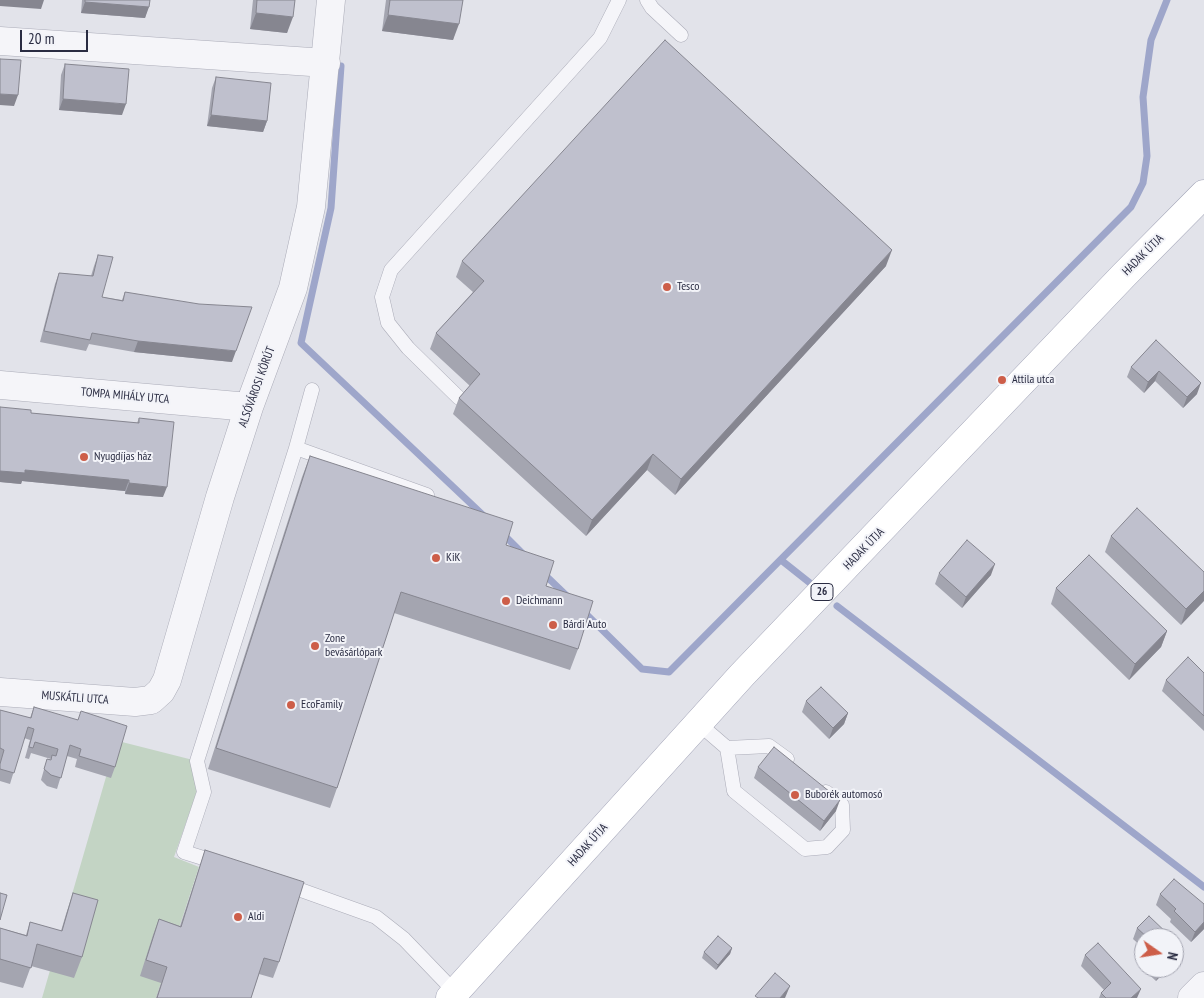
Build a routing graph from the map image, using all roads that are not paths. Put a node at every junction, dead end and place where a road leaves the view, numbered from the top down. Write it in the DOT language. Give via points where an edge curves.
graph roads {
  1 [pos="331,0"];
  2 [pos="619,0"];
  3 [pos="647,0"];
  4 [pos="681,36"];
  5 [pos="0,41"];
  6 [pos="326,63"];
  7 [pos="1204,194"];
  8 [pos="0,384"];
  9 [pos="312,390"];
  10 [pos="459,398"];
  11 [pos="249,407"];
  12 [pos="296,448"];
  13 [pos="445,501"];
  14 [pos="0,692"];
  15 [pos="151,700"];
  16 [pos="698,723"];
  17 [pos="727,748"];
  18 [pos="796,766"];
  19 [pos="815,783"];
  20 [pos="230,866"];
  21 [pos="275,881"];
  22 [pos="1204,986"];
  23 [pos="456,996"];
  24 [pos="1192,998"];
  1 -- 6 [label="street, ALSÓVÁROSI KÖRÚT"];
  2 -- 10 [label="lane" via="600,38 391,270 382,297 388,323 408,348"];
  3 -- 4 [label="lane"];
  5 -- 6 [label="street"];
  6 -- 11 [label="street, ALSÓVÁROSI KÖRÚT" via="311,207 293,288"];
  7 -- 16 [label="main road, HADAK ÚTJA / 26" via="1124,274"];
  8 -- 11 [label="street, TOMPA MIHÁLY UTCA"];
  9 -- 12 [label="lane"];
  11 -- 15 [label="street, ALSÓVÁROSI KÖRÚT" via="167,680"];
  12 -- 13 [label="lane"];
  12 -- 20 [label="lane" via="197,761 204,792 184,852"];
  14 -- 15 [label="street, MUSKÁTLI UTCA" via="135,702"];
  16 -- 17 [label="lane"];
  16 -- 23 [label="main road, HADAK ÚTJA / 26"];
  17 -- 18 [label="lane" via="769,746"];
  17 -- 19 [label="lane" via="734,791 805,849 827,847 843,830 842,805"];
  21 -- 23 [label="lane" via="376,917 404,939"];
  22 -- 24 [label="street"];
}
